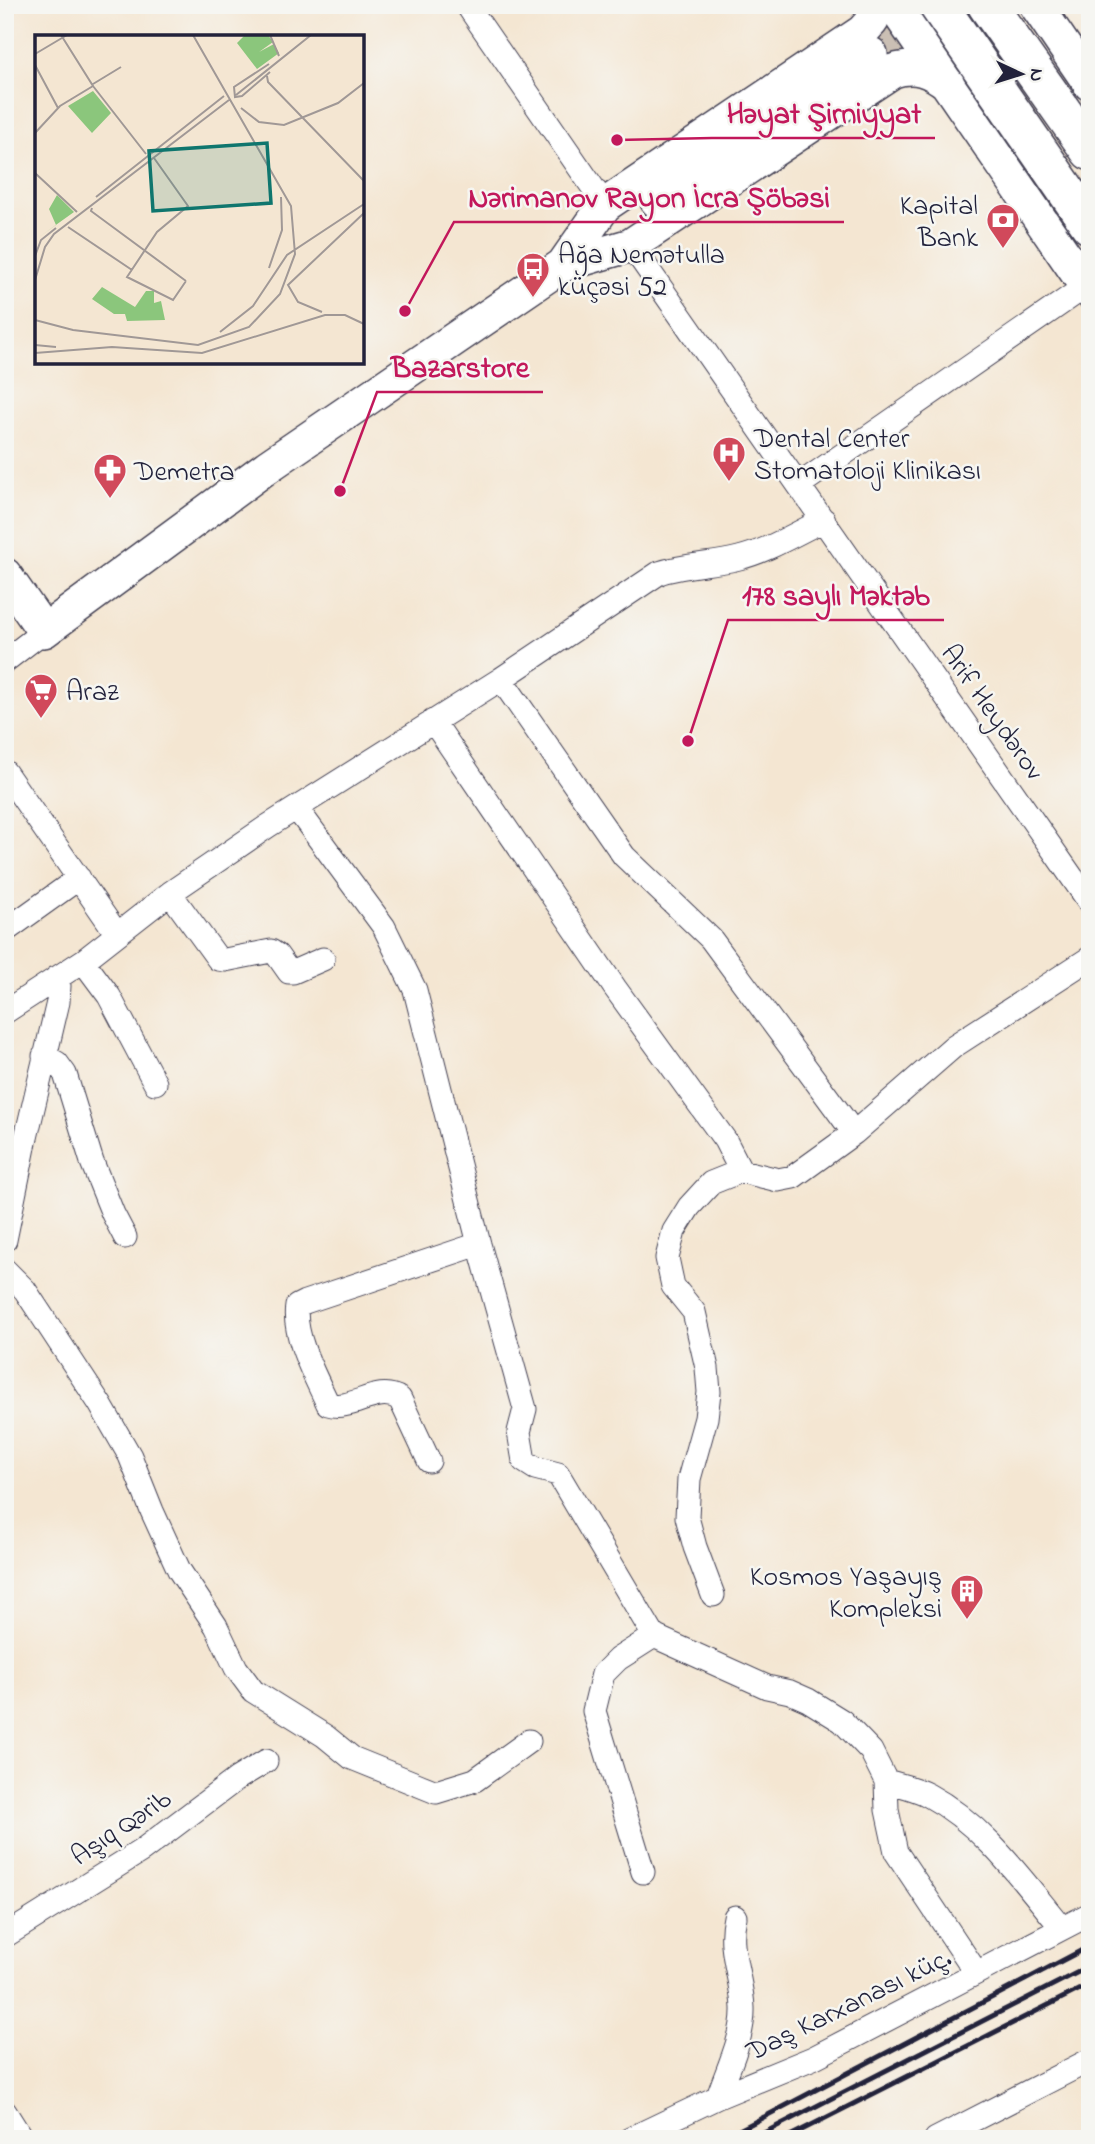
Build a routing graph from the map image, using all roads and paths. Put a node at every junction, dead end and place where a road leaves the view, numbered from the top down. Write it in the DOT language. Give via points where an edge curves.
graph roads {
  1 [pos="467,5"];
  2 [pos="875,5"];
  3 [pos="893,5"];
  4 [pos="938,5"];
  5 [pos="986,5"];
  6 [pos="1036,5"];
  7 [pos="1049,5"];
  8 [pos="1067,53"];
  9 [pos="872,54"];
  10 [pos="948,84"];
  11 [pos="1090,84"];
  12 [pos="1090,151"];
  13 [pos="605,205"];
  14 [pos="1090,225"];
  15 [pos="631,245"];
  16 [pos="563,265"];
  17 [pos="1088,289"];
  18 [pos="799,485"];
  19 [pos="824,520"];
  20 [pos="5,575"];
  21 [pos="44,631"];
  22 [pos="5,661"];
  23 [pos="501,679"];
  24 [pos="433,721"];
  25 [pos="5,772"];
  26 [pos="297,808"];
  27 [pos="79,878"];
  28 [pos="170,893"];
  29 [pos="1090,903"];
  30 [pos="5,931"];
  31 [pos="117,934"];
  32 [pos="1090,958"];
  33 [pos="323,959"];
  34 [pos="83,961"];
  35 [pos="56,978"];
  36 [pos="5,1012"];
  37 [pos="44,1056"];
  38 [pos="155,1083"];
  39 [pos="854,1133"];
  40 [pos="741,1171"];
  41 [pos="125,1237"];
  42 [pos="5,1240"];
  43 [pos="479,1244"];
  44 [pos="5,1270"];
  45 [pos="429,1461"];
  46 [pos="713,1595"];
  47 [pos="654,1636"];
  48 [pos="528,1741"];
  49 [pos="266,1761"];
  50 [pos="886,1781"];
  51 [pos="643,1872"];
  52 [pos="1090,1914"];
  53 [pos="735,1917"];
  54 [pos="1062,1928"];
  55 [pos="5,1936"];
  56 [pos="976,1972"];
  57 [pos="1090,2060"];
  58 [pos="718,2097"];
  59 [pos="7,2117"];
  60 [pos="22,2139"];
  61 [pos="630,2139"];
  62 [pos="936,2139"];
  1 -- 13 [label="street"];
  2 -- 13 [label="street" via="872,22 862,33"];
  3 -- 10 [label="street"];
  4 -- 14 [label="highway"];
  5 -- 12 [label="highway"];
  6 -- 8 [label="street"];
  7 -- 8 [label="street"];
  8 -- 11 [label="street"];
  9 -- 16 [label="street"];
  10 -- 15 [label="street" via="926,69 893,71"];
  10 -- 17 [label="street"];
  13 -- 16 [label="street"];
  15 -- 16 [label="street"];
  15 -- 18 [label="street, Arif Heydərov"];
  16 -- 21 [label="street" via="267,467"];
  17 -- 18 [label="street"];
  18 -- 19 [label="street, Arif Heydərov"];
  19 -- 23 [label="street" via="751,555 659,573"];
  19 -- 29 [label="street, Arif Heydərov"];
  20 -- 21 [label="street"];
  21 -- 22 [label="street"];
  23 -- 24 [label="street"];
  23 -- 39 [label="street" via="624,856 711,939"];
  24 -- 26 [label="street"];
  24 -- 40 [label="street" via="725,1140"];
  25 -- 27 [label="street"];
  26 -- 28 [label="street"];
  26 -- 43 [label="street" via="384,927 415,990"];
  27 -- 30 [label="street"];
  27 -- 31 [label="street"];
  28 -- 31 [label="street"];
  28 -- 33 [label="street" via="218,959 271,951 289,972"];
  31 -- 34 [label="street"];
  32 -- 39 [label="street" via="954,1046"];
  34 -- 35 [label="street"];
  34 -- 38 [label="street" via="109,996"];
  35 -- 36 [label="street"];
  35 -- 37 [label="street" via="58,1002"];
  37 -- 41 [label="street" via="65,1074 92,1162"];
  37 -- 42 [label="street"];
  39 -- 40 [label="street" via="793,1177 778,1180"];
  40 -- 46 [label="street" via="711,1183 689,1207 674,1231 667,1258 673,1286 694,1312 707,1368 706,1418 689,1479 687,1517"];
  43 -- 45 [label="street" via="297,1306 295,1316 308,1361 328,1404 338,1407 382,1394 400,1398"];
  43 -- 47 [label="street" via="525,1409 519,1432 524,1461 558,1474"];
  44 -- 48 [label="street" via="25,1290 112,1425 179,1570 253,1691 325,1735 352,1758 436,1792 475,1780"];
  47 -- 50 [label="street" via="767,1687 790,1692 831,1714 871,1751"];
  47 -- 51 [label="street" via="618,1658 604,1674 594,1711"];
  49 -- 55 [label="street, Aşıq Qərib" via="141,1851"];
  50 -- 54 [label="street" via="927,1794 990,1842"];
  50 -- 56 [label="street" via="896,1852"];
  52 -- 54 [label="street, Daş Karxanası küç."];
  53 -- 58 [label="street" via="733,1948 743,2010"];
  54 -- 56 [label="street, Daş Karxanası küç."];
  56 -- 58 [label="street, Daş Karxanası küç." via="813,2058"];
  57 -- 62 [label="street"];
  58 -- 61 [label="street, Daş Karxanası küç."];
  59 -- 60 [label="street"];
}
